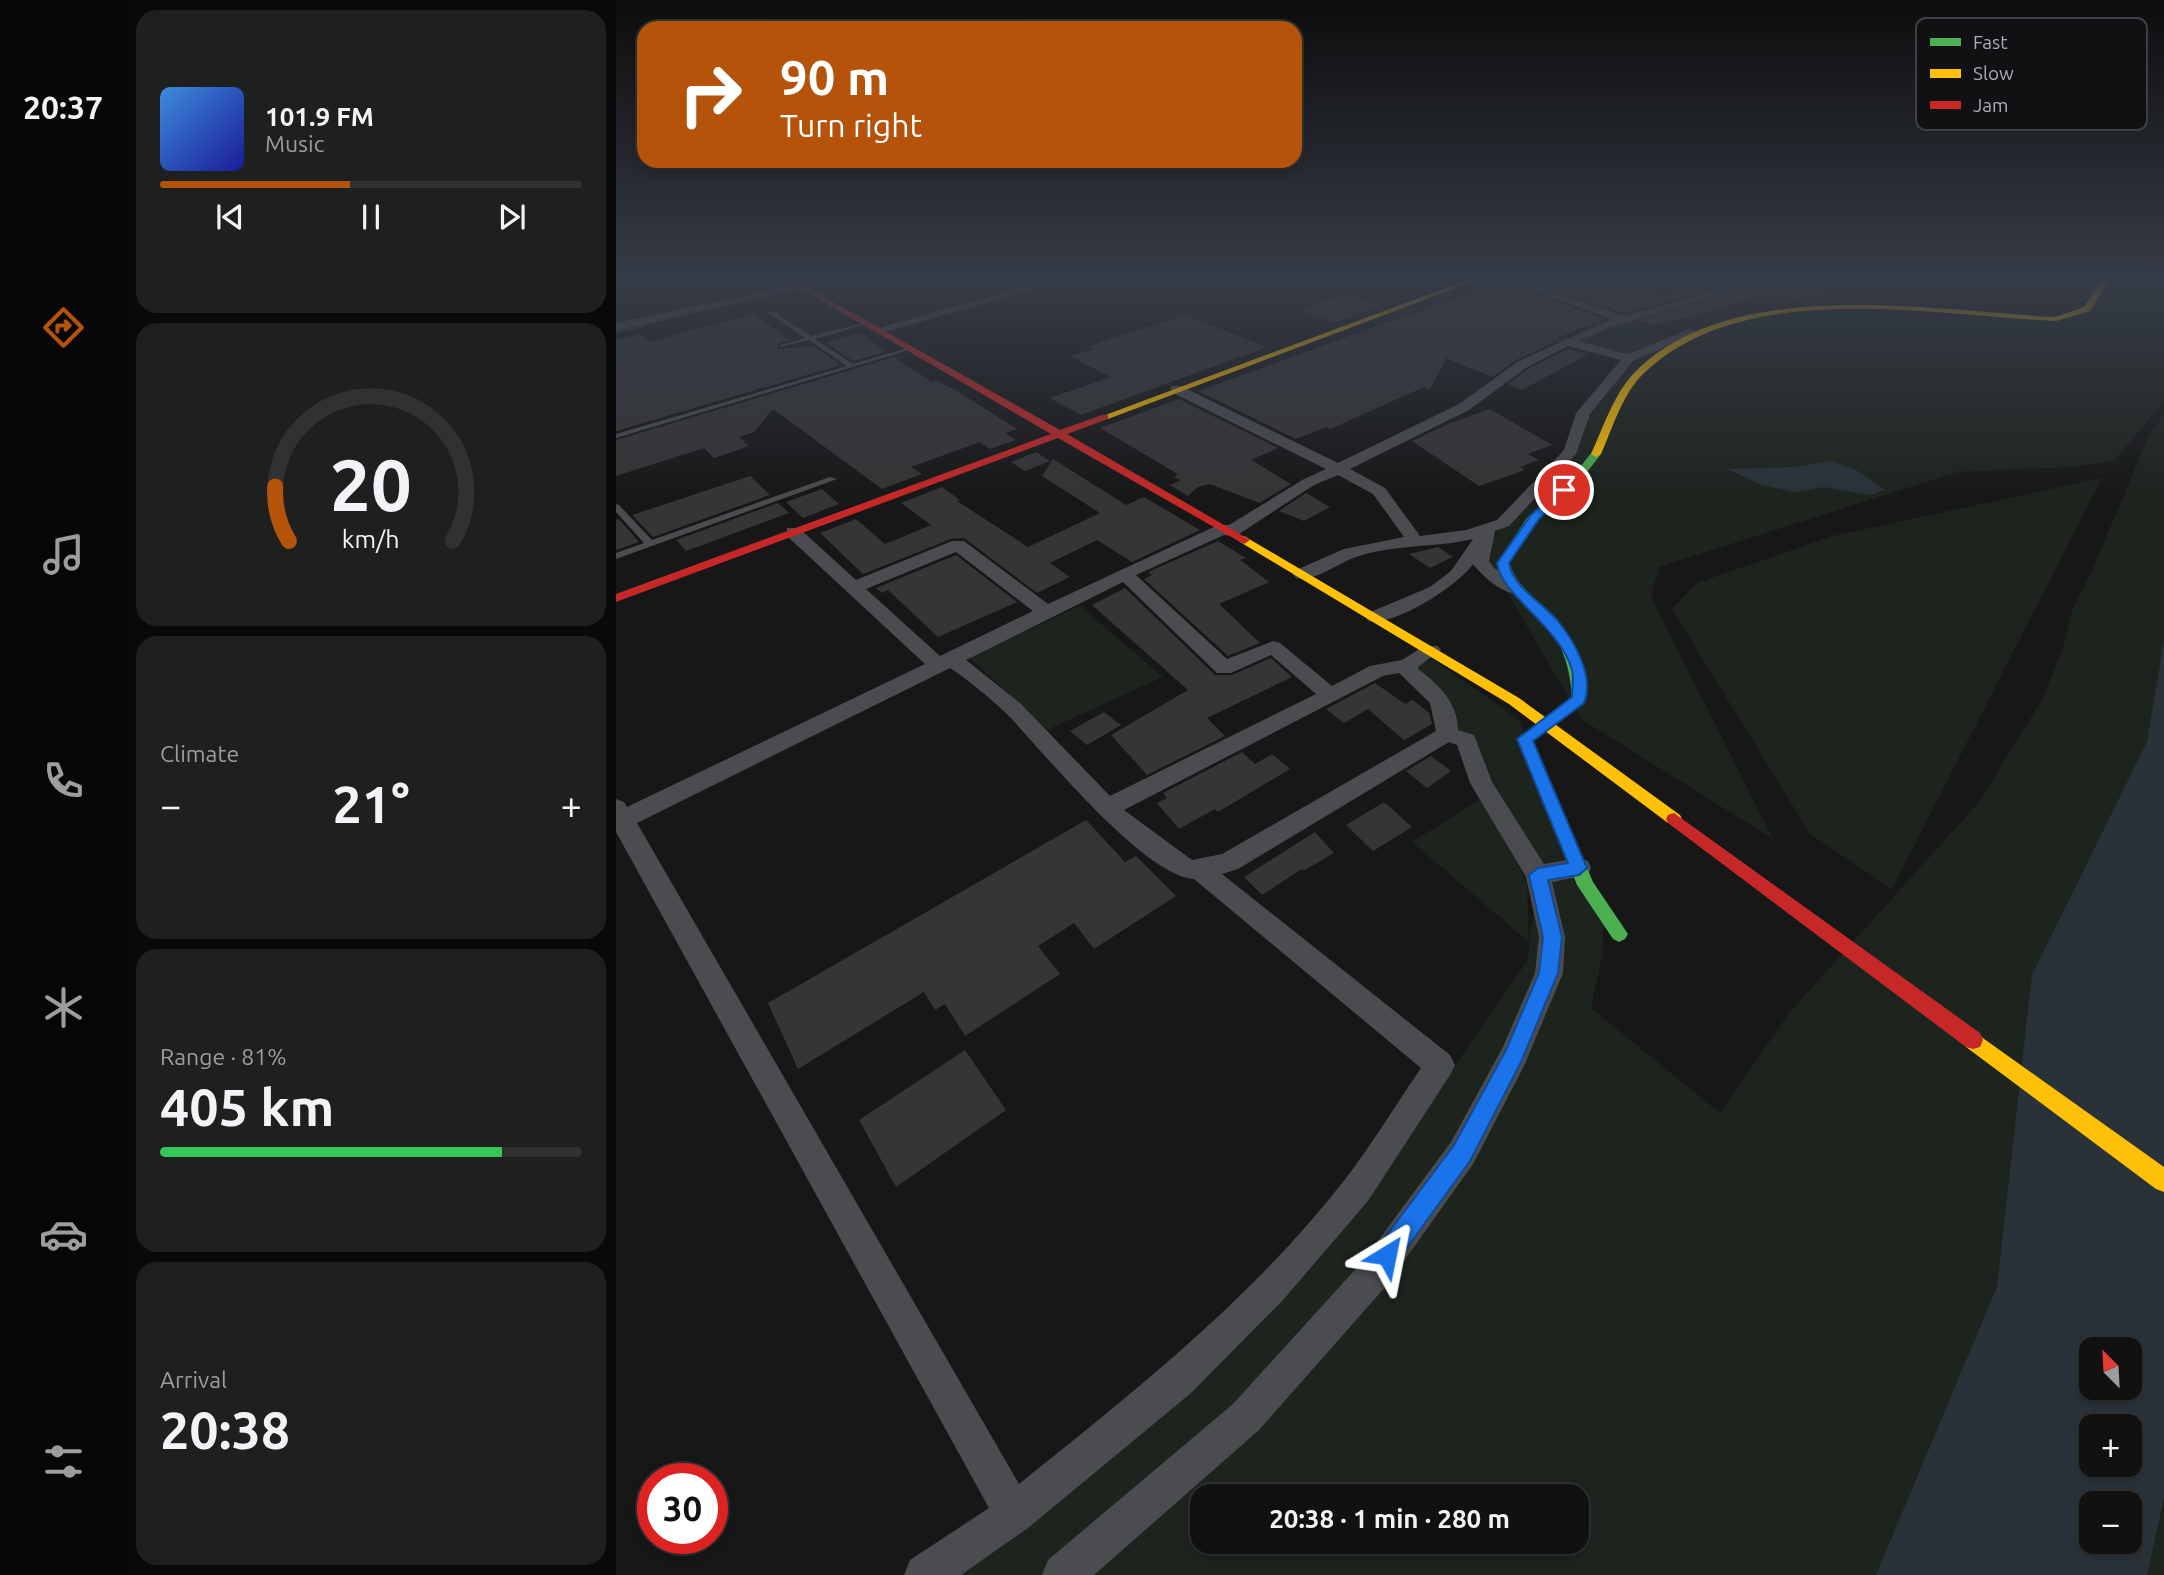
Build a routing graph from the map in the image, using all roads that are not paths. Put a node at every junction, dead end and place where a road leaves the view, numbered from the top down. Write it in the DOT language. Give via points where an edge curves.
graph roads {
  1 [pos="832,352"];
  2 [pos="898,352"];
  3 [pos="916,352"];
  4 [pos="1276,352"];
  5 [pos="1547,352"];
  6 [pos="1607,352"];
  7 [pos="1643,352"];
  8 [pos="1663,352"];
  9 [pos="1629,358"];
  10 [pos="852,366"];
  11 [pos="1176,389"];
  12 [pos="1059,432"];
  13 [pos="616,436"];
  14 [pos="1335,469"];
  15 [pos="833,479"];
  16 [pos="616,507"];
  17 [pos="1227,530"];
  18 [pos="793,531"];
  19 [pos="1487,531"];
  20 [pos="1414,539"];
  21 [pos="650,544"];
  22 [pos="616,556"];
  23 [pos="1125,574"];
  24 [pos="1302,574"];
  25 [pos="854,587"];
  26 [pos="1516,589"];
  27 [pos="616,598"];
  28 [pos="1046,612"];
  29 [pos="1374,617"];
  30 [pos="1431,650"];
  31 [pos="945,662"];
  32 [pos="1408,665"];
  33 [pos="1330,695"];
  34 [pos="1544,723"];
  35 [pos="1447,734"];
  36 [pos="1107,808"];
  37 [pos="618,817"];
  38 [pos="1579,868"];
  39 [pos="1200,870"];
  40 [pos="1538,875"];
  41 [pos="1619,934"];
  42 [pos="2164,1181"];
  43 [pos="1014,1514"];
  44 [pos="925,1575"];
  45 [pos="1063,1575"];
  1 -- 10 [label="lane"];
  2 -- 10 [label="lane"];
  3 -- 12 [label="street"];
  4 -- 11 [label="street"];
  5 -- 14 [label="street" via="1507,374 1464,407"];
  6 -- 9 [label="street"];
  7 -- 9 [label="street"];
  8 -- 26 [label="street" via="1642,370 1617,404 1595,456 1580,476 1535,517 1514,545 1503,563 1505,576"];
  9 -- 19 [label="street" via="1583,413 1571,451 1503,523"];
  10 -- 13 [label="lane"];
  11 -- 12 [label="street"];
  11 -- 14 [label="street"];
  12 -- 17 [label="street"];
  12 -- 18 [label="street"];
  14 -- 17 [label="street"];
  14 -- 20 [label="street" via="1378,491"];
  15 -- 21 [label="lane"];
  16 -- 21 [label="lane"];
  17 -- 23 [label="street"];
  17 -- 24 [label="street"];
  18 -- 25 [label="street"];
  18 -- 27 [label="street"];
  19 -- 20 [label="street"];
  19 -- 26 [label="street" via="1480,561 1488,572"];
  19 -- 29 [label="street" via="1457,575 1436,591"];
  20 -- 24 [label="street" via="1350,553"];
  21 -- 22 [label="lane"];
  23 -- 28 [label="street"];
  23 -- 33 [label="street" via="1224,668 1273,647"];
  24 -- 29 [label="street"];
  25 -- 28 [label="street" via="958,545"];
  25 -- 31 [label="street"];
  26 -- 34 [label="street" via="1553,624 1579,670 1579,699"];
  28 -- 31 [label="street"];
  29 -- 30 [label="street"];
  30 -- 32 [label="street"];
  30 -- 34 [label="street"];
  31 -- 36 [label="street" via="967,668 1046,740"];
  31 -- 37 [label="street"];
  32 -- 33 [label="street" via="1377,671"];
  32 -- 35 [label="street" via="1409,673 1437,696 1448,721"];
  33 -- 36 [label="street"];
  34 -- 38 [label="street" via="1525,739"];
  34 -- 42 [label="street"];
  35 -- 39 [label="street" via="1229,862"];
  35 -- 40 [label="street" via="1466,740 1480,783"];
  36 -- 39 [label="street" via="1187,869"];
  37 -- 43 [label="street"];
  38 -- 40 [label="street"];
  38 -- 41 [label="street"];
  39 -- 43 [label="street" via="1440,1065 1357,1189 1271,1288 1178,1380"];
  40 -- 45 [label="street" via="1552,937 1549,973 1514,1056 1462,1153 1375,1273 1247,1417"];
  43 -- 44 [label="street"];
}
